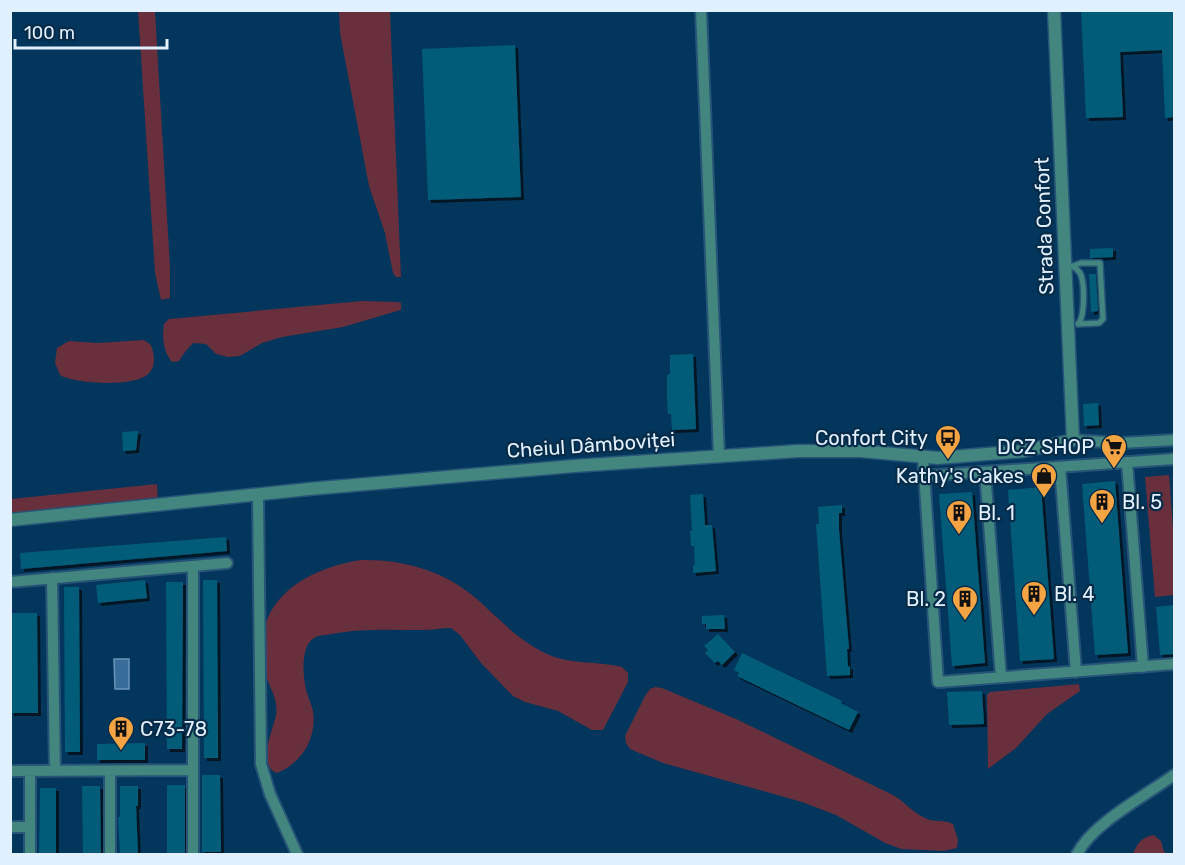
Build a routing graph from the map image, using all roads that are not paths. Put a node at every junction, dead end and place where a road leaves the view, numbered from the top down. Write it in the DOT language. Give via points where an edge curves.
graph roads {
  1 [pos="701,10"];
  2 [pos="1054,10"];
  3 [pos="1069,265"];
  4 [pos="1073,326"];
  5 [pos="1073,440"];
  6 [pos="1173,440"];
  7 [pos="719,455"];
  8 [pos="922,457"];
  9 [pos="1174,459"];
  10 [pos="1127,462"];
  11 [pos="1060,467"];
  12 [pos="985,472"];
  13 [pos="924,476"];
  14 [pos="258,495"];
  15 [pos="10,520"];
  16 [pos="226,563"];
  17 [pos="193,566"];
  18 [pos="52,578"];
  19 [pos="10,582"];
  20 [pos="1174,664"];
  21 [pos="1143,667"];
  22 [pos="1076,672"];
  23 [pos="1001,677"];
  24 [pos="193,770"];
  25 [pos="10,771"];
  26 [pos="30,771"];
  27 [pos="55,771"];
  28 [pos="110,771"];
  29 [pos="1174,776"];
  30 [pos="10,827"];
  31 [pos="30,827"];
  32 [pos="30,855"];
  33 [pos="110,855"];
  34 [pos="193,855"];
  35 [pos="297,855"];
  36 [pos="1077,855"];
  1 -- 7 [label="street"];
  2 -- 3 [label="street, Strada Confort"];
  3 -- 4 [label="street, Strada Confort"];
  3 -- 4 [label="lane" via="1100,264 1102,319 1099,323"];
  4 -- 5 [label="street, Strada Confort"];
  5 -- 6 [label="street, Cheiul Dâmboviței"];
  5 -- 8 [label="street, Cheiul Dâmboviței" via="1005,453"];
  6 -- 9 [label="street"];
  7 -- 8 [label="street, Cheiul Dâmboviței" via="844,450"];
  7 -- 14 [label="street, Cheiul Dâmboviței"];
  8 -- 13 [label="street"];
  9 -- 10 [label="street"];
  10 -- 11 [label="street"];
  10 -- 21 [label="street"];
  11 -- 12 [label="street"];
  11 -- 22 [label="street"];
  12 -- 13 [label="street"];
  12 -- 23 [label="street"];
  13 -- 23 [label="street" via="939,682"];
  14 -- 15 [label="street, Cheiul Dâmboviței"];
  14 -- 35 [label="street" via="261,764"];
  16 -- 17 [label="street"];
  17 -- 18 [label="street"];
  17 -- 24 [label="street"];
  18 -- 19 [label="street"];
  18 -- 27 [label="street"];
  20 -- 21 [label="street"];
  21 -- 22 [label="street"];
  22 -- 23 [label="street"];
  24 -- 28 [label="street"];
  24 -- 34 [label="street"];
  25 -- 26 [label="street"];
  26 -- 27 [label="street"];
  26 -- 31 [label="street"];
  27 -- 28 [label="street"];
  28 -- 33 [label="street"];
  29 -- 36 [label="street" via="1101,826"];
  30 -- 31 [label="street"];
  31 -- 32 [label="street"];
}
